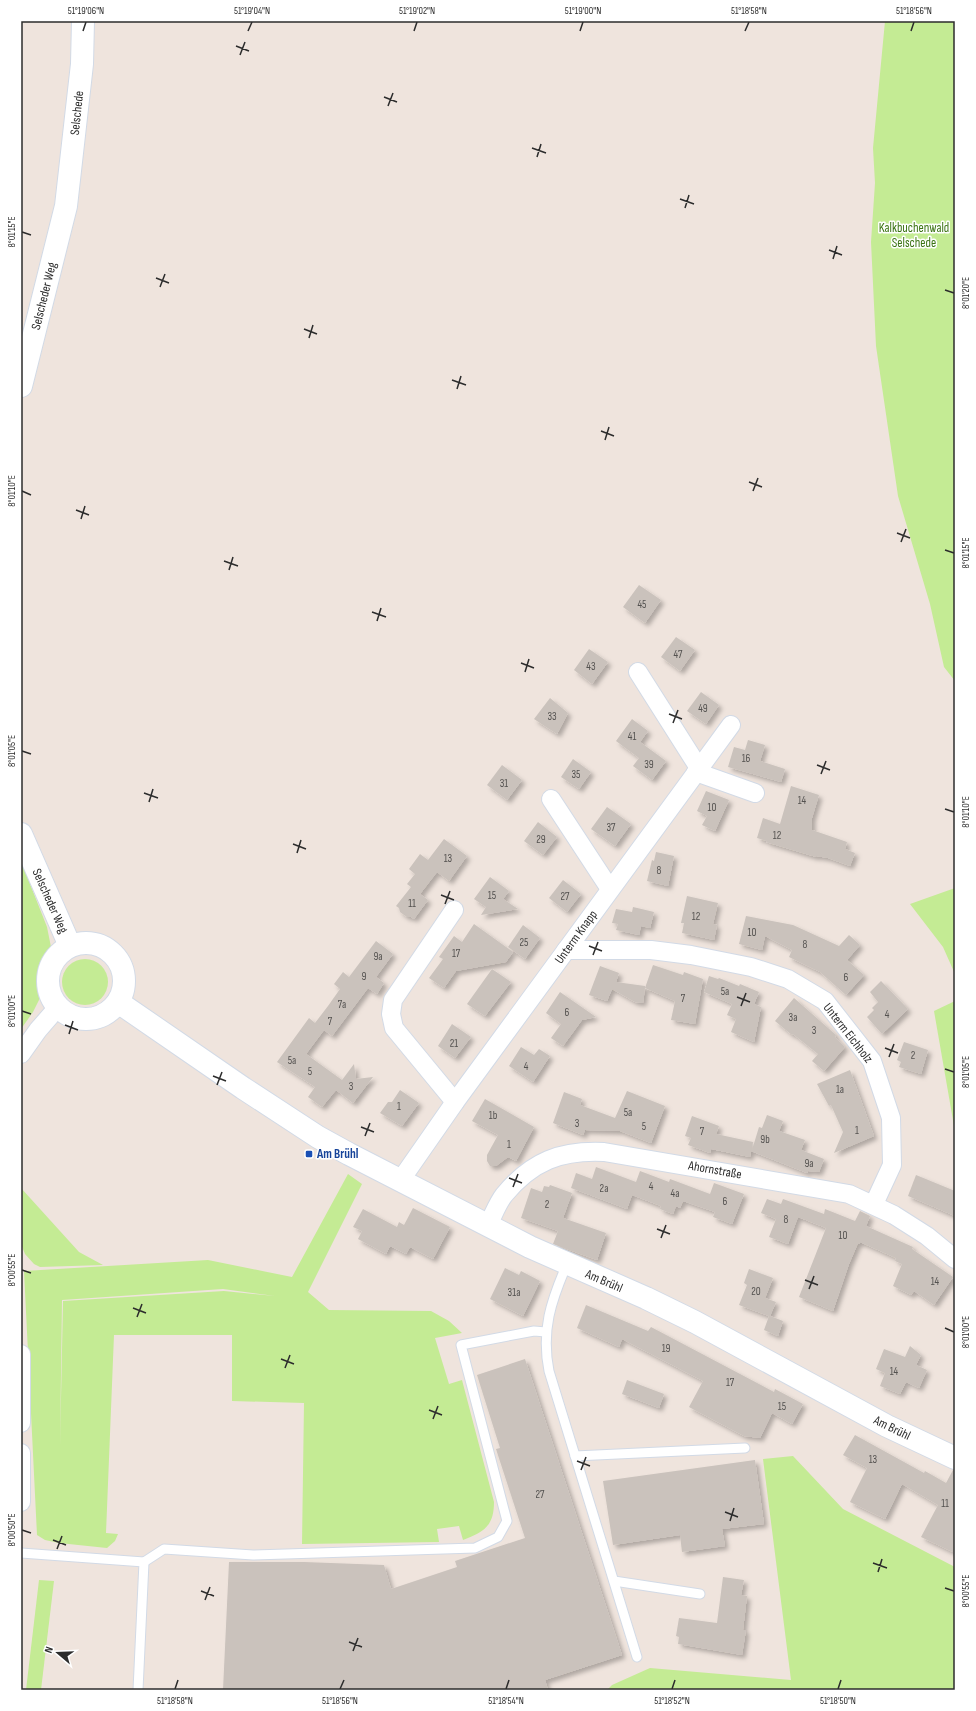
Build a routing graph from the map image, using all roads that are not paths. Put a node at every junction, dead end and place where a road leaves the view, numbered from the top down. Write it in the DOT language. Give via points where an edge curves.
graph roads {
  1 [pos="83,21"];
  2 [pos="66,206"];
  3 [pos="21,386"];
  4 [pos="638,672"];
  5 [pos="731,725"];
  6 [pos="697,770"];
  7 [pos="755,793"];
  8 [pos="551,799"];
  9 [pos="21,834"];
  10 [pos="610,889"];
  11 [pos="454,910"];
  12 [pos="70,946"];
  13 [pos="566,950"];
  14 [pos="118,1002"];
  15 [pos="58,1007"];
  16 [pos="21,1054"];
  17 [pos="455,1102"];
  18 [pos="400,1181"];
  19 [pos="874,1204"];
  20 [pos="488,1225"];
  21 [pos="955,1259"];
  22 [pos="567,1264"];
  23 [pos="546,1332"];
  24 [pos="21,1354"];
  25 [pos="21,1423"];
  26 [pos="745,1448"];
  27 [pos="21,1453"];
  28 [pos="575,1456"];
  29 [pos="955,1458"];
  30 [pos="21,1496"];
  31 [pos="21,1502"];
  32 [pos="21,1553"];
  33 [pos="144,1562"];
  34 [pos="614,1581"];
  35 [pos="700,1594"];
  36 [pos="637,1657"];
  37 [pos="138,1690"];
  1 -- 2 [label="street, Selschede" via="82,64"];
  2 -- 3 [label="street, Selscheder Weg"];
  4 -- 6 [label="street"];
  5 -- 6 [label="street, Unterm Knapp"];
  6 -- 7 [label="street"];
  6 -- 10 [label="street, Unterm Knapp"];
  8 -- 10 [label="street"];
  9 -- 12 [label="street, Selscheder Weg"];
  10 -- 13 [label="street, Unterm Knapp"];
  11 -- 17 [label="street" via="393,1000 391,1014 394,1028"];
  12 -- 14 [label="street, Selscheder Weg" via="82,942 95,943 113,953 119,961 125,980 124,990"];
  12 -- 15 [label="street, Selscheder Weg" via="59,953 48,976 50,995"];
  13 -- 17 [label="street, Unterm Knapp"];
  13 -- 19 [label="street, Unterm Eichholz" via="651,950 691,955 788,979 826,1002 872,1061 891,1118 892,1165"];
  14 -- 15 [label="street, Selscheder Weg" via="107,1013 84,1020 70,1016"];
  14 -- 18 [label="street, Am Brühl" via="318,1137"];
  15 -- 16 [label="street"];
  17 -- 18 [label="street, Unterm Knapp"];
  18 -- 20 [label="street, Am Brühl"];
  19 -- 20 [label="street, Ahornstraße" via="849,1194 619,1154 586,1151 543,1161 526,1173 504,1196"];
  19 -- 21 [label="street, Ahornstraße" via="927,1236"];
  20 -- 22 [label="street, Am Brühl"];
  22 -- 23 [label="lane" via="548,1315"];
  22 -- 29 [label="street, Am Brühl" via="695,1322 887,1426"];
  23 -- 28 [label="lane" via="548,1371"];
  23 -- 33 [label="lane" via="534,1331 461,1345 507,1521 498,1537 474,1548 253,1555 164,1549"];
  24 -- 25 [label="street"];
  26 -- 28 [label="lane"];
  27 -- 30 [label="street"];
  28 -- 34 [label="lane"];
  30 -- 31 [label="street"];
  32 -- 33 [label="lane"];
  33 -- 37 [label="lane"];
  34 -- 35 [label="lane"];
  34 -- 36 [label="lane"];
}
